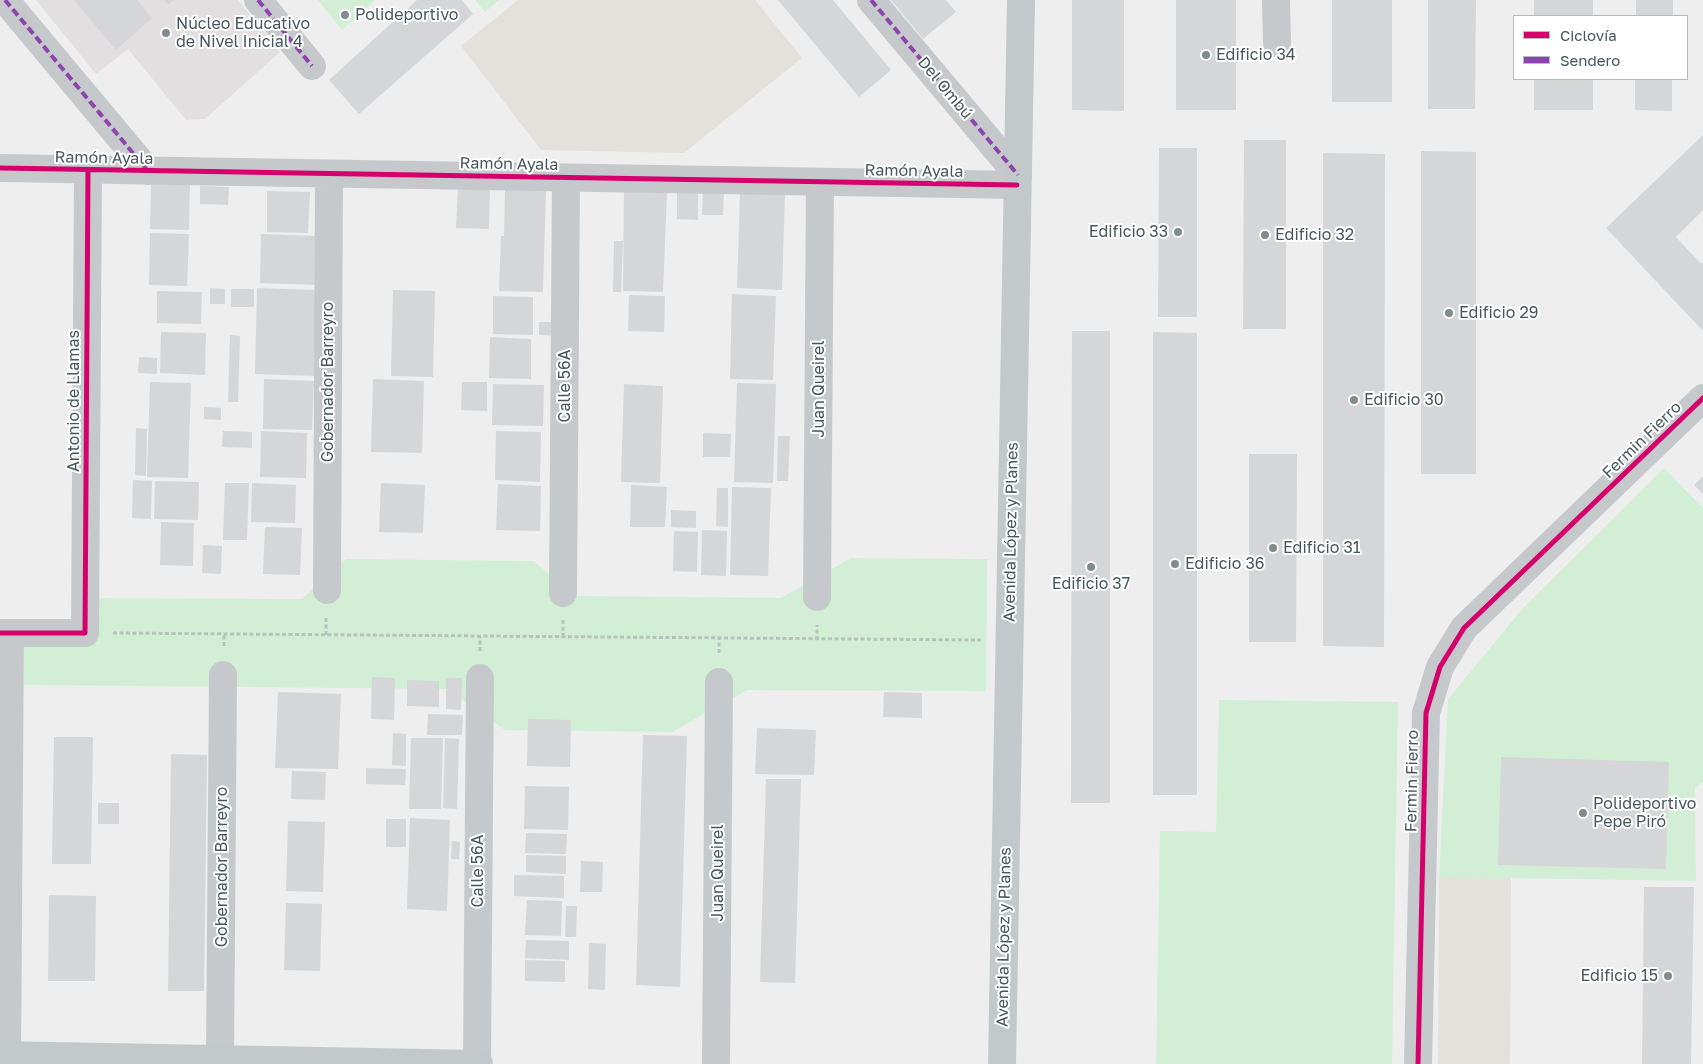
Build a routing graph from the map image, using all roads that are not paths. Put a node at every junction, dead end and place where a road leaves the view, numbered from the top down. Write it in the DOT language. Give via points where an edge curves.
graph roads {
  1 [pos="5,0"];
  2 [pos="258,0"];
  3 [pos="871,0"];
  4 [pos="1021,0"];
  5 [pos="1276,0"];
  6 [pos="1277,43"];
  7 [pos="312,66"];
  8 [pos="0,168"];
  9 [pos="88,170"];
  10 [pos="148,171"];
  11 [pos="329,174"];
  12 [pos="566,178"];
  13 [pos="1017,180"];
  14 [pos="820,182"];
  15 [pos="1703,398"];
  16 [pos="326,590"];
  17 [pos="563,593"];
  18 [pos="817,597"];
  19 [pos="5,633"];
  20 [pos="224,675"];
  21 [pos="480,678"];
  22 [pos="719,682"];
  23 [pos="5,1058"];
  24 [pos="220,1059"];
  25 [pos="174,1061"];
  26 [pos="478,1064"];
  27 [pos="716,1064"];
  28 [pos="1002,1064"];
  29 [pos="1418,1064"];
  1 -- 10 [label="street"];
  2 -- 7 [label="street"];
  3 -- 13 [label="street, Del Ombú"];
  4 -- 13 [label="main road, Avenida López y Planes"];
  5 -- 6 [label="street"];
  8 -- 9 [label="street, Ramón Ayala"];
  9 -- 10 [label="street, Ramón Ayala"];
  9 -- 19 [label="street, Antonio de Llamas" via="84,633"];
  10 -- 11 [label="street, Ramón Ayala"];
  11 -- 12 [label="street, Ramón Ayala"];
  11 -- 16 [label="street, Gobernador Barreyro"];
  12 -- 14 [label="street, Ramón Ayala"];
  12 -- 17 [label="street, Calle 56A"];
  13 -- 14 [label="street, Ramón Ayala"];
  13 -- 28 [label="main road, Avenida López y Planes"];
  14 -- 18 [label="street, Juan Queirel"];
  15 -- 29 [label="street, Fermin Fierro" via="1464,628 1440,667 1426,713"];
  19 -- 23 [label="street"];
  20 -- 24 [label="street, Gobernador Barreyro"];
  21 -- 26 [label="street, Calle 56A"];
  22 -- 27 [label="street, Juan Queirel"];
  23 -- 25 [label="main road"];
  24 -- 25 [label="main road"];
  24 -- 26 [label="main road"];
}
